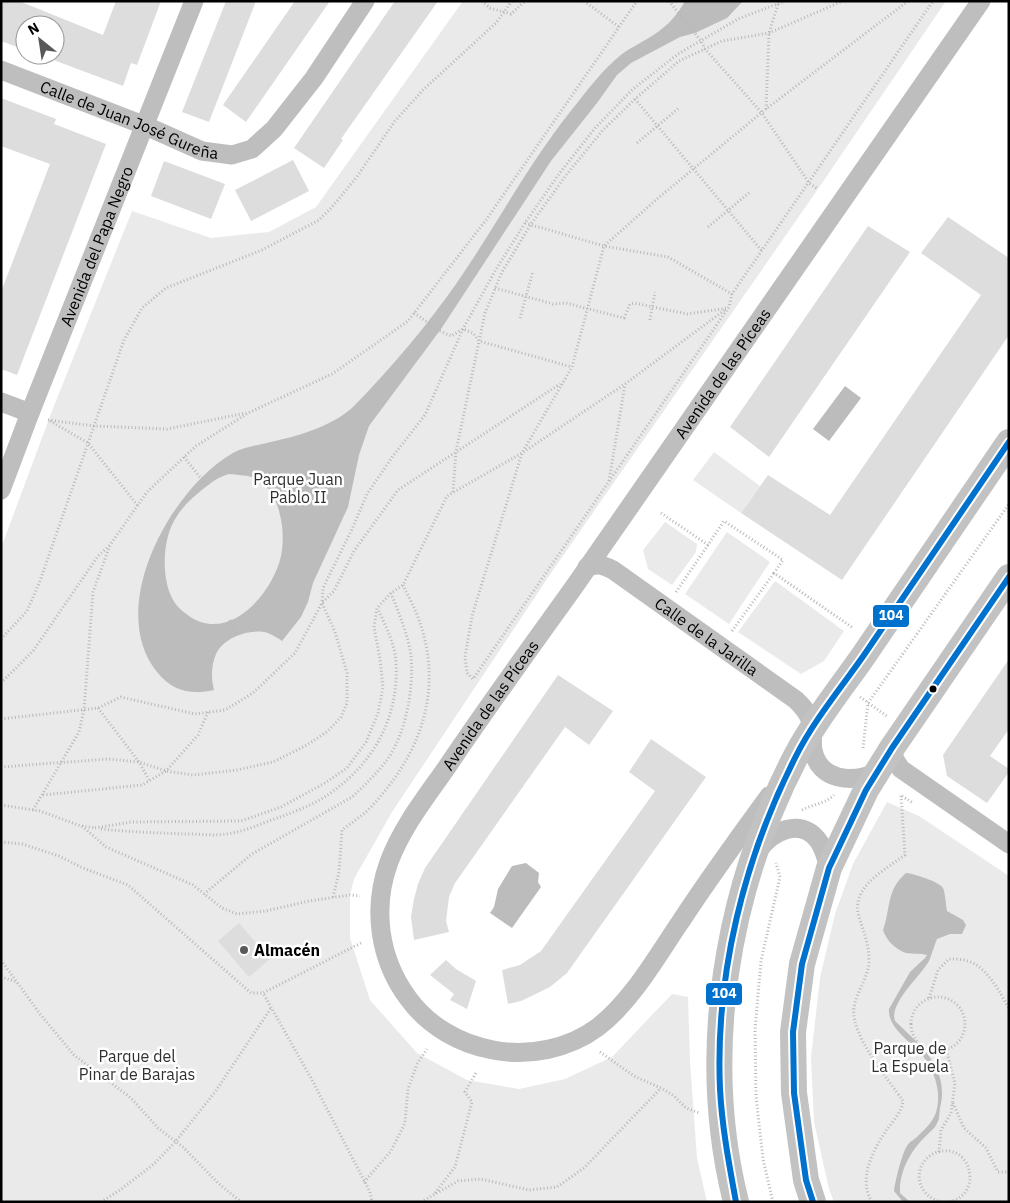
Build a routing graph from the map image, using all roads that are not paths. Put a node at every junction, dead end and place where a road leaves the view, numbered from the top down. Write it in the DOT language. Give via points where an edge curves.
graph roads {
  1 [pos="194,1"];
  2 [pos="366,1"];
  3 [pos="981,1"];
  4 [pos="1,70"];
  5 [pos="146,126"];
  6 [pos="1,402"];
  7 [pos="30,413"];
  8 [pos="1009,442"];
  9 [pos="1,490"];
  10 [pos="588,567"];
  11 [pos="1009,577"];
  12 [pos="813,727"];
  13 [pos="892,748"];
  14 [pos="869,764"];
  15 [pos="786,776"];
  16 [pos="1009,844"];
  17 [pos="764,859"];
  18 [pos="829,868"];
  19 [pos="736,1202"];
  20 [pos="812,1202"];
  1 -- 5 [label="street, Avenida del Papa Negro"];
  2 -- 5 [label="street, Calle de Juan José Gureña" via="314,78 274,129 252,149 232,155 202,151"];
  3 -- 10 [label="street, Avenida de las Píceas"];
  4 -- 5 [label="street, Calle de Juan José Gureña"];
  5 -- 7 [label="street, Avenida del Papa Negro"];
  6 -- 7 [label="street"];
  7 -- 9 [label="street, Avenida del Papa Negro"];
  8 -- 12 [label="main road"];
  10 -- 12 [label="street, Calle de la Jarilla" via="603,564 613,570 783,690 804,709"];
  10 -- 15 [label="street, Avenida de las Píceas" via="414,815 389,862 381,892 381,938 387,962 411,1003 434,1025 453,1037 506,1053 543,1050 572,1042 594,1030 616,1012 718,866"];
  11 -- 13 [label="main road"];
  12 -- 14 [label="street" via="813,750 826,771 847,780 861,779"];
  12 -- 15 [label="main road"];
  13 -- 14 [label="main road"];
  13 -- 16 [label="street" via="901,769"];
  14 -- 18 [label="main road" via="866,790"];
  15 -- 17 [label="main road" via="766,823"];
  17 -- 18 [label="street" via="763,844 770,838 788,828 803,828 817,838"];
  17 -- 19 [label="main road" via="738,912 726,971 720,1034 720,1093 729,1173"];
  18 -- 20 [label="main road" via="802,964 793,1032 794,1093"];
}
